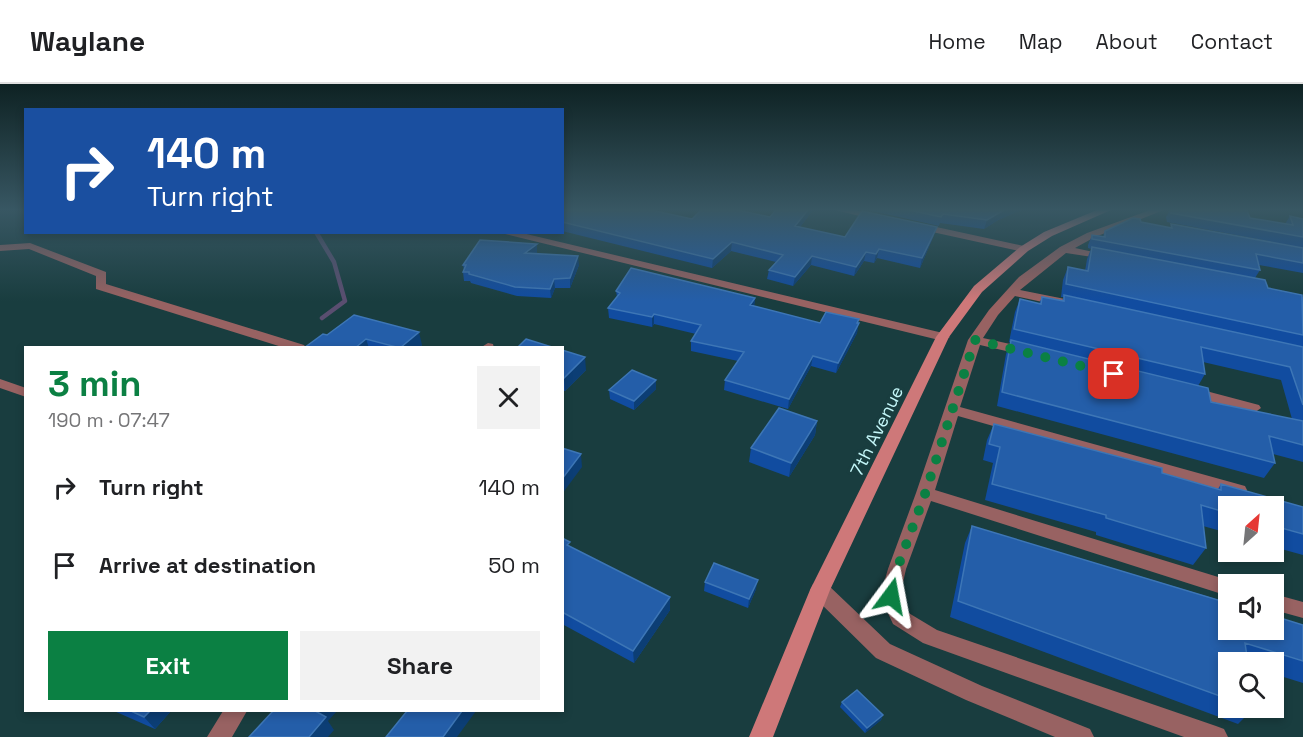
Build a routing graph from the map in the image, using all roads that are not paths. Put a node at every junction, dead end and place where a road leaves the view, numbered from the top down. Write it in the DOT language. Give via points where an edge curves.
graph roads {
  1 [pos="538,240"];
  2 [pos="983,240"];
  3 [pos="1038,240"];
  4 [pos="1080,240"];
  5 [pos="0,248"];
  6 [pos="1024,249"];
  7 [pos="1064,249"];
  8 [pos="1120,260"];
  9 [pos="1012,292"];
  10 [pos="1078,306"];
  11 [pos="943,336"];
  12 [pos="269,338"];
  13 [pos="975,340"];
  14 [pos="258,346"];
  15 [pos="293,346"];
  16 [pos="1045,357"];
  17 [pos="0,383"];
  18 [pos="1172,388"];
  19 [pos="24,392"];
  20 [pos="1254,408"];
  21 [pos="953,410"];
  22 [pos="925,494"];
  23 [pos="1258,495"];
  24 [pos="1218,585"];
  25 [pos="820,590"];
  26 [pos="1284,605"];
  27 [pos="1301,610"];
  28 [pos="235,712"];
  29 [pos="219,737"];
  30 [pos="761,737"];
  31 [pos="1082,737"];
  32 [pos="1216,737"];
  1 -- 11 [label="street"];
  2 -- 6 [label="street"];
  3 -- 6 [label="main road, 7th Avenue"];
  4 -- 7 [label="street"];
  5 -- 12 [label="street" via="30,246 102,274 100,286"];
  6 -- 11 [label="main road, 7th Avenue" via="978,288"];
  7 -- 8 [label="street"];
  7 -- 9 [label="street"];
  9 -- 10 [label="street"];
  9 -- 13 [label="street"];
  11 -- 25 [label="main road, 7th Avenue"];
  12 -- 14 [label="street"];
  12 -- 15 [label="street"];
  13 -- 16 [label="street"];
  13 -- 21 [label="street"];
  17 -- 19 [label="street"];
  18 -- 20 [label="street"];
  21 -- 22 [label="street"];
  21 -- 23 [label="street"];
  22 -- 24 [label="street"];
  22 -- 32 [label="street" via="891,596 900,618 930,637"];
  25 -- 30 [label="main road, 7th Avenue"];
  25 -- 31 [label="street" via="883,651"];
  26 -- 27 [label="street"];
  28 -- 29 [label="street"];
}
